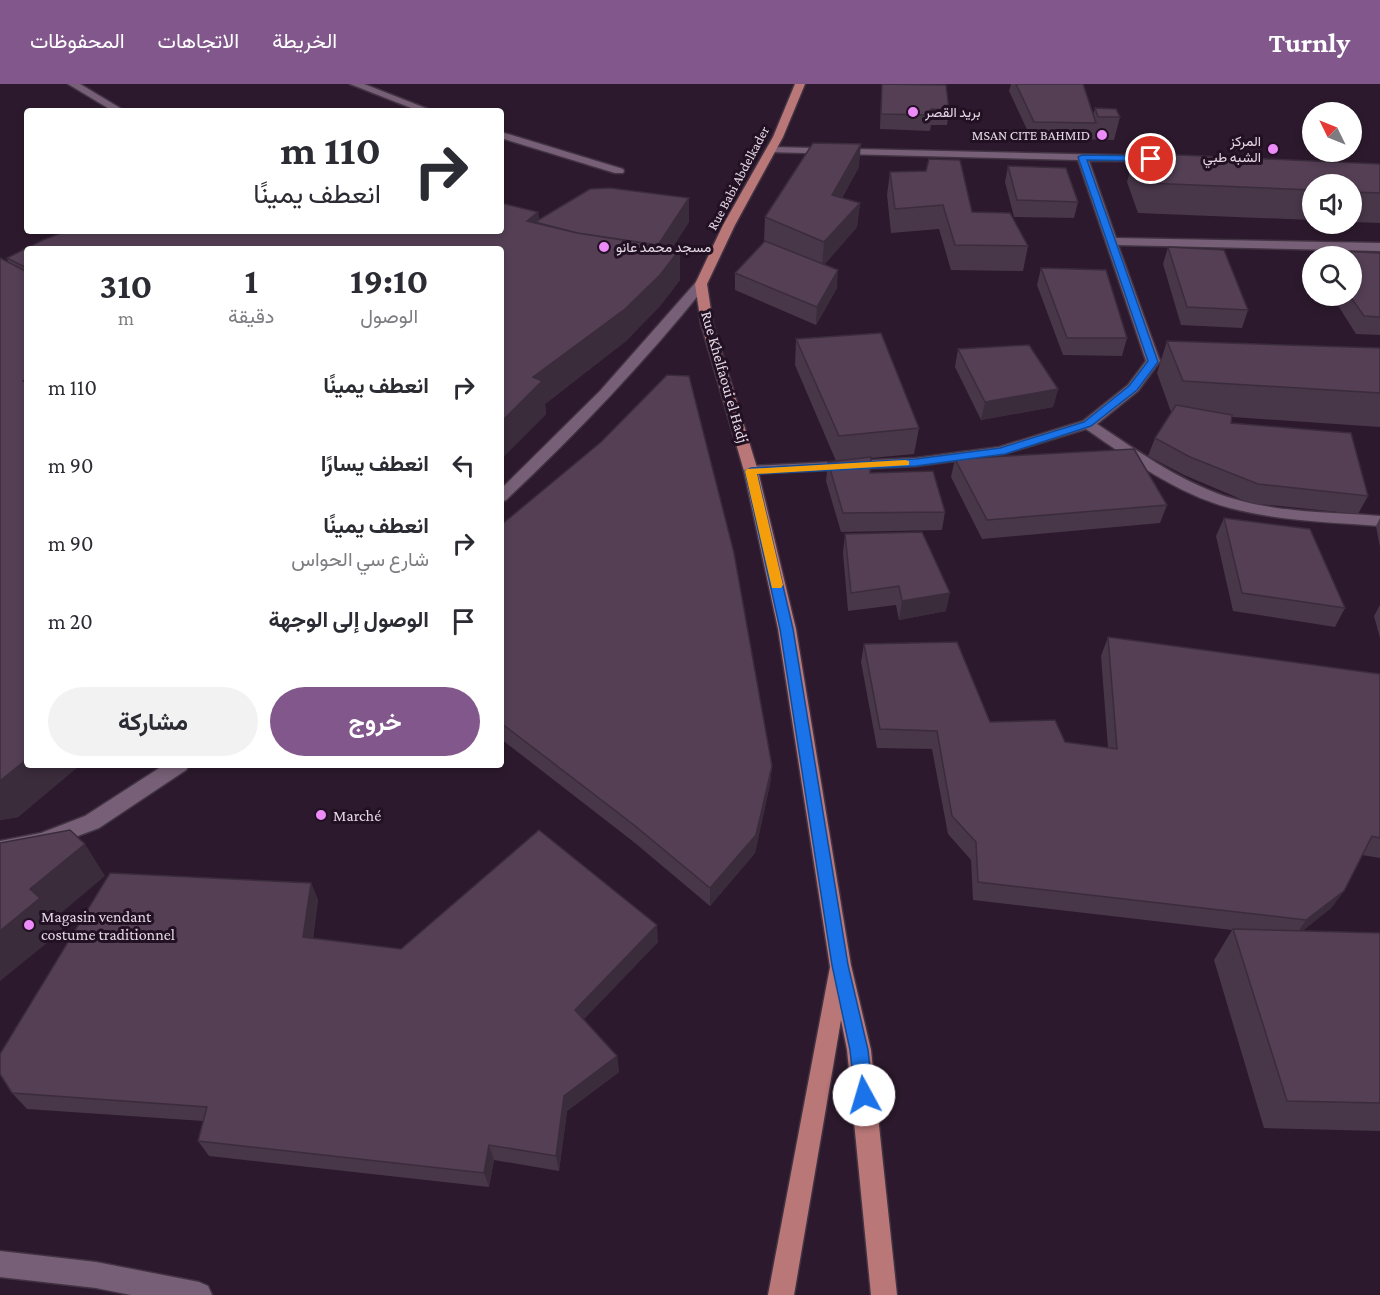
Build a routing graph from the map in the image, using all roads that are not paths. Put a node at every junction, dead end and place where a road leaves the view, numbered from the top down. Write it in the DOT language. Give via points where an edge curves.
graph roads {
  1 [pos="73,84"];
  2 [pos="355,84"];
  3 [pos="800,84"];
  4 [pos="115,108"];
  5 [pos="420,108"];
  6 [pos="504,136"];
  7 [pos="771,150"];
  8 [pos="1082,157"];
  9 [pos="1166,159"];
  10 [pos="619,171"];
  11 [pos="1112,241"];
  12 [pos="1380,247"];
  13 [pos="701,284"];
  14 [pos="1088,424"];
  15 [pos="751,471"];
  16 [pos="504,494"];
  17 [pos="1380,521"];
  18 [pos="174,768"];
  19 [pos="0,849"];
  20 [pos="840,965"];
  21 [pos="0,1264"];
  22 [pos="199,1295"];
  23 [pos="782,1295"];
  24 [pos="884,1295"];
  1 -- 4 [label="street"];
  2 -- 5 [label="street"];
  3 -- 7 [label="main road, Rue Babi Abdelkader"];
  6 -- 10 [label="street"];
  7 -- 8 [label="street"];
  7 -- 13 [label="main road, Rue Babi Abdelkader"];
  8 -- 9 [label="street"];
  8 -- 11 [label="street"];
  11 -- 12 [label="street"];
  11 -- 14 [label="street" via="1159,362"];
  13 -- 15 [label="main road, Rue Khelfaoui el Hadj" via="707,324"];
  13 -- 16 [label="street" via="631,367"];
  14 -- 15 [label="street" via="1001,452 916,462"];
  14 -- 17 [label="street" via="1152,468 1234,504 1283,514"];
  15 -- 20 [label="main road, Rue Khelfaoui el Hadj" via="787,629"];
  18 -- 19 [label="street" via="92,822 43,841"];
  20 -- 23 [label="main road, Rue Khelfaoui el Hadj"];
  20 -- 24 [label="main road, Rue Khelfaoui el Hadj" via="859,1050"];
  21 -- 22 [label="street" via="96,1275"];
}
